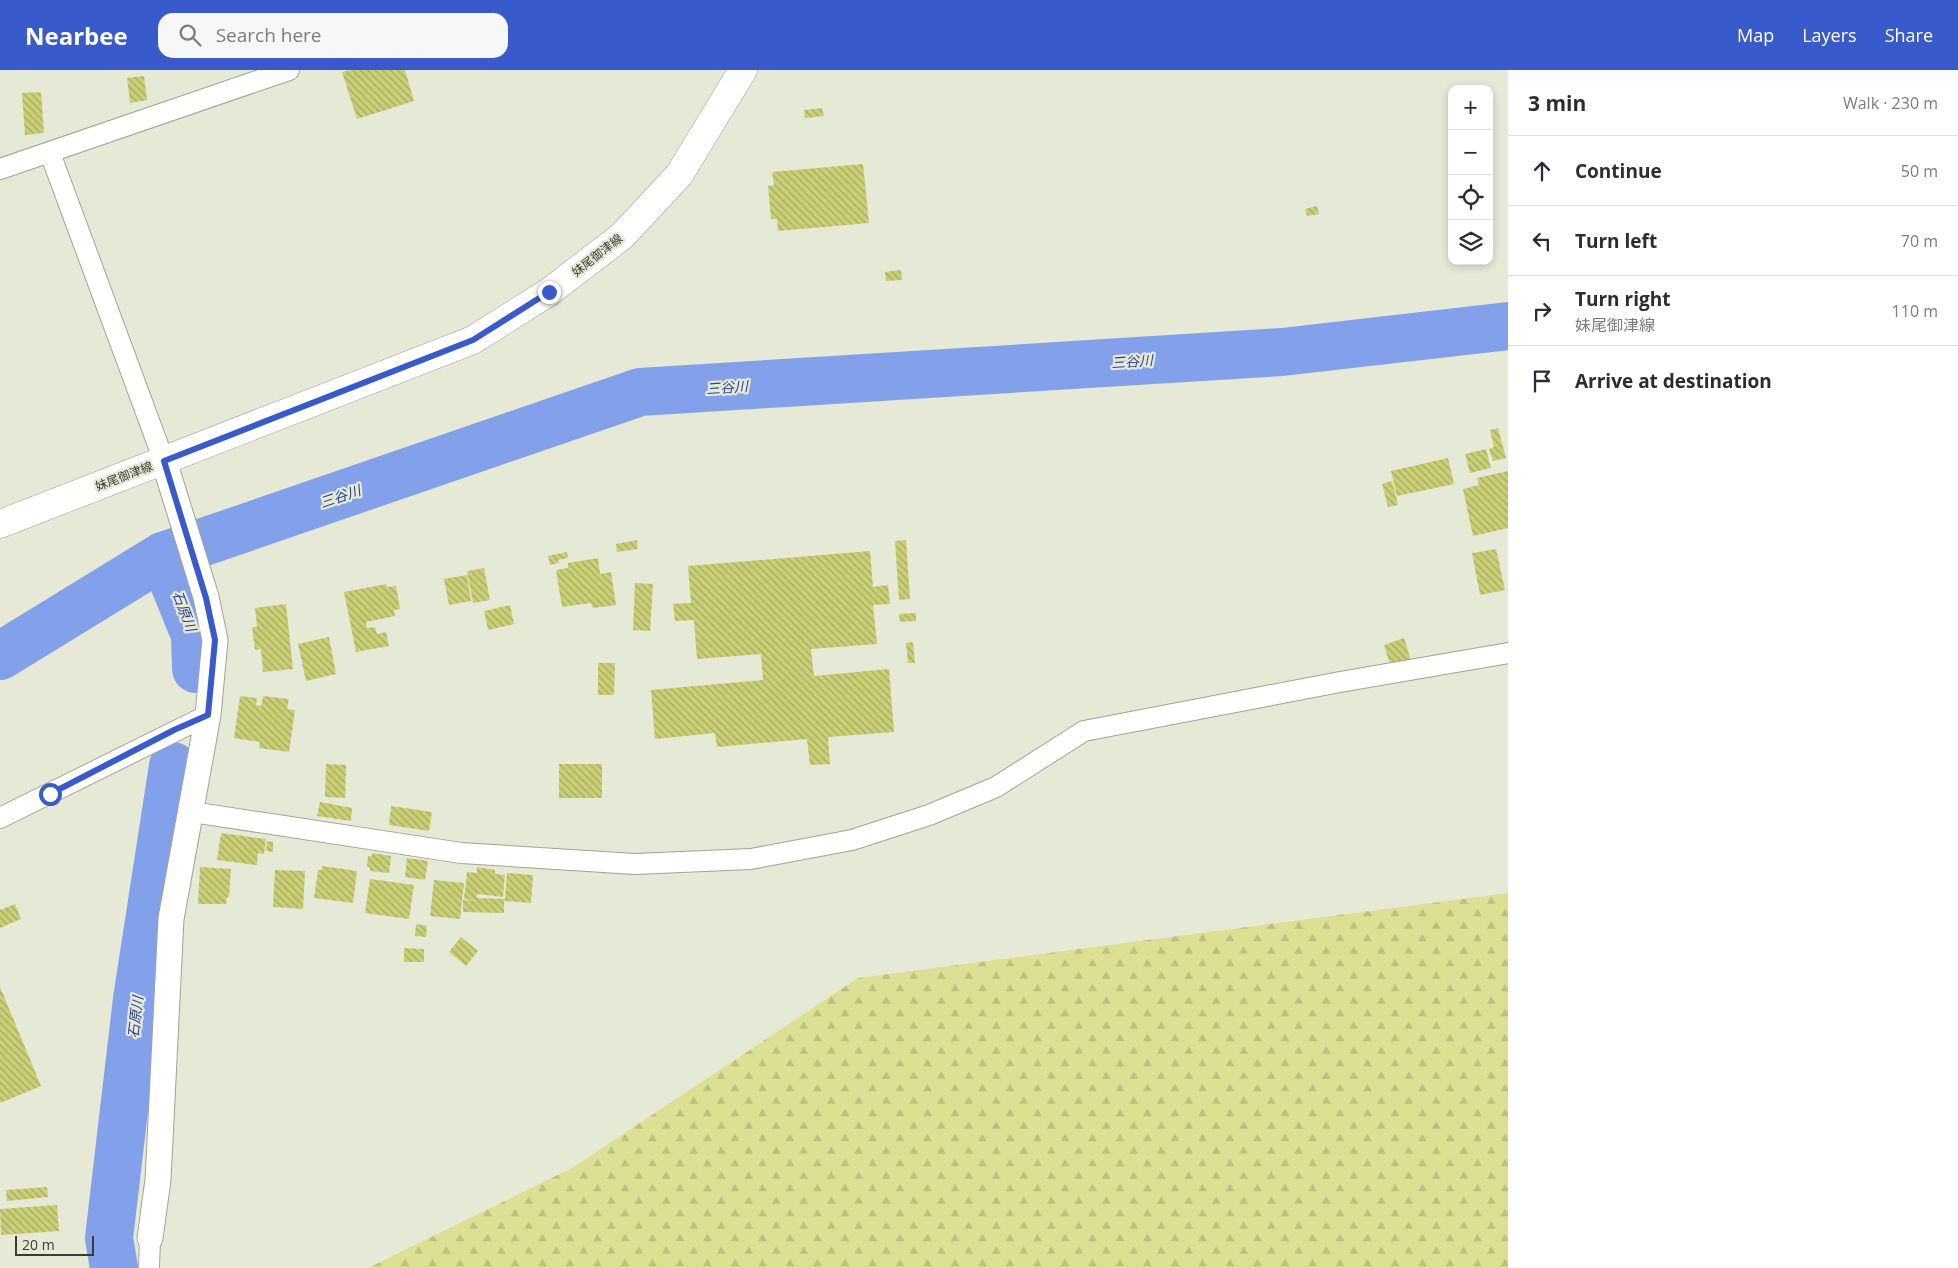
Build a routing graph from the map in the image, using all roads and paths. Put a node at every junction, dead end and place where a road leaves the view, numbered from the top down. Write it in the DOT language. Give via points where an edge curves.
graph roads {
  1 [pos="289,70"];
  2 [pos="743,70"];
  3 [pos="50,153"];
  4 [pos="0,170"];
  5 [pos="168,472"];
  6 [pos="0,524"];
  7 [pos="1508,653"];
  8 [pos="208,715"];
  9 [pos="192,812"];
  10 [pos="0,818"];
  11 [pos="150,1238"];
  12 [pos="150,1268"];
  1 -- 3 [label="street"];
  2 -- 5 [label="main road, 妹尾御津線" via="679,175 622,236 549,292 473,340"];
  3 -- 4 [label="street"];
  3 -- 5 [label="street"];
  5 -- 6 [label="main road, 妹尾御津線"];
  5 -- 8 [label="street" via="206,598 215,640"];
  7 -- 9 [label="street" via="1084,731 996,787 929,815 852,840 751,859 635,864 461,853"];
  8 -- 9 [label="street"];
  8 -- 10 [label="street"];
  9 -- 11 [label="street" via="171,919 158,1180"];
  11 -- 12 [label="street"];
}
